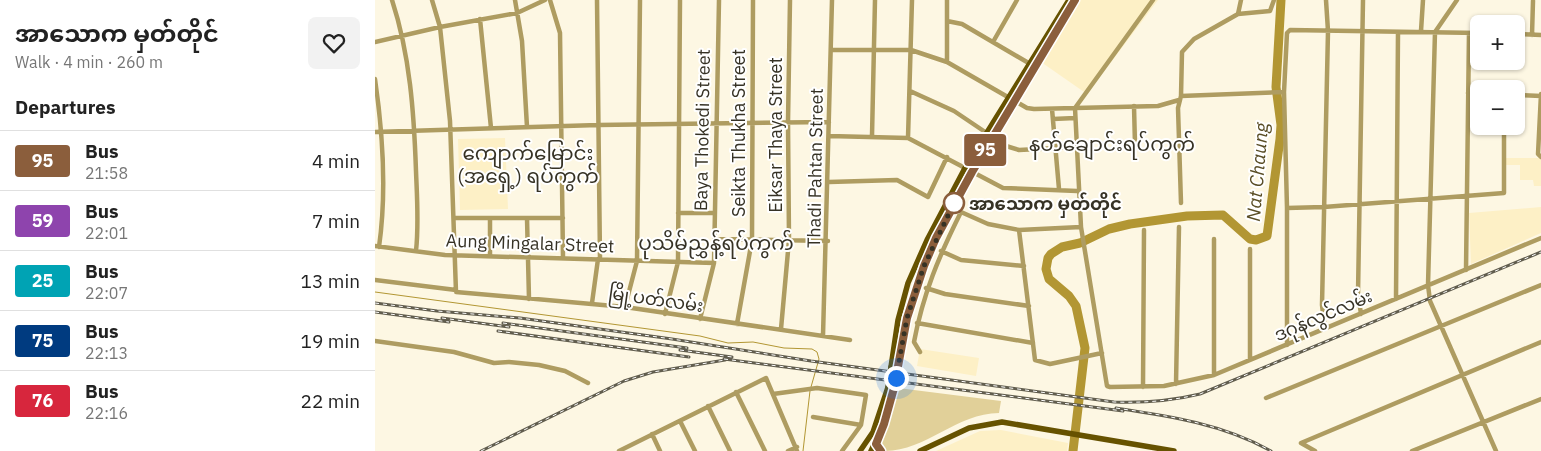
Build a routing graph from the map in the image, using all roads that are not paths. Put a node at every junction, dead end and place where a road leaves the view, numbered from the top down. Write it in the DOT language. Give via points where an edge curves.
graph roads {
  1 [pos="392,0"];
  2 [pos="432,0"];
  3 [pos="515,0"];
  4 [pos="545,0"];
  5 [pos="550,0"];
  6 [pos="597,0"];
  7 [pos="640,0"];
  8 [pos="680,0"];
  9 [pos="719,0"];
  10 [pos="753,0"];
  11 [pos="790,0"];
  12 [pos="832,0"];
  13 [pos="875,0"];
  14 [pos="912,0"];
  15 [pos="947,0"];
  16 [pos="1017,0"];
  17 [pos="1069,0"];
  18 [pos="1075,0"];
  19 [pos="1153,0"];
  20 [pos="1241,0"];
  21 [pos="1274,0"];
  22 [pos="1327,0"];
  23 [pos="1363,0"];
  24 [pos="1423,0"];
  25 [pos="1457,0"];
  26 [pos="1533,1"];
  27 [pos="517,13"];
  28 [pos="1238,14"];
  29 [pos="480,19"];
  30 [pos="947,21"];
  31 [pos="440,27"];
  32 [pos="1328,31"];
  33 [pos="1363,31"];
  34 [pos="1398,32"];
  35 [pos="1421,32"];
  36 [pos="1435,32"];
  37 [pos="1469,33"];
  38 [pos="1525,35"];
  39 [pos="1532,35"];
  40 [pos="1541,35"];
  41 [pos="403,36"];
  42 [pos="375,42"];
  43 [pos="993,42"];
  44 [pos="874,49"];
  45 [pos="831,50"];
  46 [pos="911,50"];
  47 [pos="947,62"];
  48 [pos="1028,63"];
  49 [pos="1035,67"];
  50 [pos="375,79"];
  51 [pos="909,91"];
  52 [pos="1282,92"];
  53 [pos="1468,93"];
  54 [pos="1525,95"];
  55 [pos="1541,95"];
  56 [pos="1180,98"];
  57 [pos="1011,99"];
  58 [pos="1134,106"];
  59 [pos="1075,108"];
  60 [pos="1052,109"];
  61 [pos="1075,118"];
  62 [pos="1053,119"];
  63 [pos="787,122"];
  64 [pos="829,122"];
  65 [pos="715,123"];
  66 [pos="751,123"];
  67 [pos="638,124"];
  68 [pos="679,124"];
  69 [pos="598,125"];
  70 [pos="561,126"];
  71 [pos="527,127"];
  72 [pos="491,128"];
  73 [pos="450,130"];
  74 [pos="415,131"];
  75 [pos="375,132"];
  76 [pos="382,132"];
  77 [pos="986,133"];
  78 [pos="1504,135"];
  79 [pos="829,136"];
  80 [pos="872,136"];
  81 [pos="992,137"];
  82 [pos="908,138"];
  83 [pos="1135,145"];
  84 [pos="1076,147"];
  85 [pos="1056,149"];
  86 [pos="947,157"];
  87 [pos="1540,157"];
  88 [pos="965,168"];
  89 [pos="972,172"];
  90 [pos="829,182"];
  91 [pos="1059,189"];
  92 [pos="1077,191"];
  93 [pos="1466,196"];
  94 [pos="1429,199"];
  95 [pos="1396,202"];
  96 [pos="1181,203"];
  97 [pos="1359,205"];
  98 [pos="1324,207"];
  99 [pos="952,208"];
  100 [pos="1287,208"];
  101 [pos="961,212"];
  102 [pos="678,213"];
  103 [pos="715,213"];
  104 [pos="454,218"];
  105 [pos="490,218"];
  106 [pos="527,218"];
  107 [pos="563,218"];
  108 [pos="1179,227"];
  109 [pos="1081,228"];
  110 [pos="1019,230"];
  111 [pos="1144,230"];
  112 [pos="1541,238"];
  113 [pos="715,239"];
  114 [pos="1214,239"];
  115 [pos="752,240"];
  116 [pos="789,240"];
  117 [pos="827,241"];
  118 [pos="377,246"];
  119 [pos="1250,249"];
  120 [pos="416,251"];
  121 [pos="941,251"];
  122 [pos="456,255"];
  123 [pos="490,256"];
  124 [pos="528,257"];
  125 [pos="563,258"];
  126 [pos="599,259"];
  127 [pos="637,261"];
  128 [pos="678,262"];
  129 [pos="713,263"];
  130 [pos="1024,266"];
  131 [pos="1466,270"];
  132 [pos="375,280"];
  133 [pos="1541,285"];
  134 [pos="1427,286"];
  135 [pos="926,288"];
  136 [pos="456,291"];
  137 [pos="529,299"];
  138 [pos="1396,299"];
  139 [pos="592,303"];
  140 [pos="1029,306"];
  141 [pos="625,307"];
  142 [pos="665,314"];
  143 [pos="1361,314"];
  144 [pos="700,319"];
  145 [pos="917,323"];
  146 [pos="737,324"];
  147 [pos="1442,327"];
  148 [pos="1325,329"];
  149 [pos="781,330"];
  150 [pos="823,336"];
  151 [pos="850,340"];
  152 [pos="375,341"];
  153 [pos="1541,342"];
  154 [pos="1033,343"];
  155 [pos="1287,345"];
  156 [pos="920,352"];
  157 [pos="1102,353"];
  158 [pos="1250,360"];
  159 [pos="894,368"];
  160 [pos="1463,374"];
  161 [pos="1214,375"];
  162 [pos="588,383"];
  163 [pos="1176,384"];
  164 [pos="1143,387"];
  165 [pos="891,388"];
  166 [pos="736,392"];
  167 [pos="773,394"];
  168 [pos="1266,398"];
  169 [pos="1541,399"];
  170 [pos="708,406"];
  171 [pos="813,417"];
  172 [pos="680,420"];
  173 [pos="877,422"];
  174 [pos="1484,422"];
  175 [pos="861,424"];
  176 [pos="884,424"];
  177 [pos="652,434"];
  178 [pos="878,447"];
  179 [pos="797,449"];
  180 [pos="625,450"];
  181 [pos="1157,450"];
  182 [pos="619,451"];
  183 [pos="660,451"];
  184 [pos="695,451"];
  185 [pos="730,451"];
  186 [pos="765,451"];
  187 [pos="788,451"];
  188 [pos="842,451"];
  189 [pos="860,451"];
  190 [pos="871,451"];
  191 [pos="920,451"];
  192 [pos="1174,451"];
  193 [pos="1315,451"];
  194 [pos="1412,451"];
  195 [pos="1496,451"];
  1 -- 41 [label="street"];
  2 -- 31 [label="street"];
  3 -- 27 [label="street"];
  4 -- 27 [label="street"];
  5 -- 70 [label="street" via="560,33"];
  6 -- 69 [label="street"];
  7 -- 67 [label="street"];
  8 -- 68 [label="street"];
  9 -- 65 [label="street, Baya Thokedi Street"];
  10 -- 66 [label="street, Seikta Thukha Street"];
  11 -- 63 [label="street, Eiksar Thaya Street"];
  12 -- 45 [label="street, Thadi Pahtan Street"];
  13 -- 44 [label="street"];
  14 -- 46 [label="street"];
  15 -- 30 [label="street"];
  16 -- 43 [label="street"];
  17 -- 48 [label="main road"];
  18 -- 49 [label="main road"];
  19 -- 59 [label="street"];
  20 -- 28 [label="street"];
  21 -- 28 [label="street" via="1272,8 1266,12"];
  22 -- 32 [label="street"];
  23 -- 33 [label="street"];
  24 -- 35 [label="street"];
  25 -- 36 [label="street"];
  26 -- 39 [label="street"];
  27 -- 29 [label="street"];
  27 -- 71 [label="street" via="522,40"];
  28 -- 56 [label="street" via="1183,48"];
  29 -- 31 [label="street"];
  29 -- 72 [label="street"];
  30 -- 43 [label="street" via="962,24"];
  30 -- 47 [label="street"];
  31 -- 41 [label="street"];
  31 -- 73 [label="street"];
  32 -- 33 [label="street"];
  32 -- 52 [label="street" via="1290,30 1287,33"];
  32 -- 98 [label="street"];
  33 -- 34 [label="street"];
  33 -- 97 [label="street"];
  34 -- 35 [label="street"];
  34 -- 95 [label="street"];
  35 -- 36 [label="street"];
  36 -- 37 [label="street"];
  36 -- 94 [label="street"];
  37 -- 53 [label="street"];
  38 -- 39 [label="street"];
  39 -- 40 [label="street"];
  41 -- 42 [label="street"];
  41 -- 74 [label="street"];
  43 -- 48 [label="street"];
  44 -- 45 [label="street"];
  44 -- 46 [label="street"];
  44 -- 80 [label="street"];
  45 -- 64 [label="street, Thadi Pahtan Street"];
  46 -- 47 [label="street"];
  46 -- 51 [label="street"];
  47 -- 57 [label="street"];
  48 -- 49 [label="street"];
  48 -- 57 [label="main road"];
  49 -- 57 [label="main road"];
  50 -- 76 [label="street"];
  51 -- 77 [label="street" via="954,111"];
  51 -- 82 [label="street"];
  52 -- 56 [label="street"];
  52 -- 100 [label="street"];
  53 -- 93 [label="street"];
  54 -- 55 [label="street"];
  55 -- 87 [label="street"];
  56 -- 58 [label="street" via="1158,106"];
  56 -- 96 [label="street"];
  57 -- 60 [label="street" via="1027,108"];
  57 -- 77 [label="main road"];
  57 -- 81 [label="main road"];
  58 -- 59 [label="street"];
  58 -- 83 [label="street"];
  59 -- 60 [label="street"];
  59 -- 61 [label="street"];
  60 -- 62 [label="street"];
  61 -- 62 [label="street"];
  61 -- 84 [label="street"];
  62 -- 85 [label="street"];
  63 -- 64 [label="street"];
  63 -- 66 [label="street"];
  63 -- 116 [label="street, Eiksar Thaya Street"];
  64 -- 79 [label="street, Thadi Pahtan Street"];
  65 -- 66 [label="street"];
  65 -- 68 [label="street"];
  65 -- 103 [label="street, Baya Thokedi Street"];
  66 -- 115 [label="street, Seikta Thukha Street"];
  67 -- 68 [label="street"];
  67 -- 69 [label="street"];
  67 -- 127 [label="street"];
  68 -- 102 [label="street"];
  69 -- 70 [label="street"];
  69 -- 126 [label="street"];
  70 -- 71 [label="street"];
  70 -- 107 [label="street"];
  71 -- 72 [label="street"];
  72 -- 73 [label="street"];
  73 -- 74 [label="street"];
  73 -- 104 [label="street"];
  74 -- 76 [label="street"];
  74 -- 120 [label="street"];
  75 -- 76 [label="street"];
  76 -- 118 [label="street" via="382,226"];
  77 -- 81 [label="street"];
  77 -- 88 [label="main road"];
  78 -- 93 [label="street" via="1504,193"];
  79 -- 80 [label="street"];
  79 -- 90 [label="street, Thadi Pahtan Street"];
  80 -- 82 [label="street"];
  81 -- 85 [label="street" via="1019,150"];
  81 -- 89 [label="main road"];
  82 -- 86 [label="street"];
  84 -- 85 [label="street"];
  84 -- 92 [label="street"];
  85 -- 91 [label="street"];
  86 -- 88 [label="street"];
  86 -- 90 [label="street" via="928,197 897,180"];
  88 -- 89 [label="street"];
  88 -- 159 [label="main road" via="908,283 898,320"];
  89 -- 91 [label="street" via="1003,188"];
  89 -- 99 [label="main road"];
  90 -- 117 [label="street, Thadi Pahtan Street"];
  91 -- 92 [label="street"];
  92 -- 109 [label="street"];
  93 -- 94 [label="street"];
  93 -- 131 [label="street"];
  94 -- 95 [label="street"];
  94 -- 134 [label="street"];
  95 -- 97 [label="street"];
  95 -- 138 [label="street"];
  97 -- 98 [label="street"];
  97 -- 143 [label="street" via="1358,294"];
  98 -- 100 [label="street"];
  98 -- 148 [label="street" via="1321,305"];
  99 -- 101 [label="street"];
  99 -- 159 [label="main road" via="924,266"];
  100 -- 155 [label="street"];
  101 -- 110 [label="street" via="988,224"];
  101 -- 121 [label="street"];
  102 -- 103 [label="street"];
  102 -- 128 [label="street"];
  103 -- 113 [label="street, Baya Thokedi Street"];
  104 -- 105 [label="street"];
  104 -- 122 [label="street"];
  105 -- 106 [label="street"];
  105 -- 123 [label="street"];
  106 -- 107 [label="street"];
  106 -- 124 [label="street"];
  107 -- 125 [label="street"];
  108 -- 163 [label="street"];
  109 -- 110 [label="street"];
  109 -- 157 [label="street"];
  110 -- 130 [label="street"];
  111 -- 164 [label="street"];
  112 -- 131 [label="street, ဒဂုန်လွင်လမ်း"];
  113 -- 115 [label="street"];
  113 -- 129 [label="street, Baya Thokedi Street"];
  114 -- 161 [label="street"];
  115 -- 116 [label="street"];
  115 -- 146 [label="street, Seikta Thukha Street"];
  116 -- 117 [label="street"];
  116 -- 149 [label="street, Eiksar Thaya Street"];
  117 -- 150 [label="street, Thadi Pahtan Street"];
  118 -- 120 [label="street, Aung Mingalar Street"];
  119 -- 158 [label="street"];
  120 -- 122 [label="street, Aung Mingalar Street"];
  121 -- 130 [label="street" via="961,260"];
  121 -- 135 [label="street"];
  122 -- 123 [label="street, Aung Mingalar Street"];
  122 -- 136 [label="street"];
  123 -- 124 [label="street, Aung Mingalar Street"];
  124 -- 125 [label="street, Aung Mingalar Street"];
  124 -- 137 [label="street"];
  125 -- 126 [label="street, Aung Mingalar Street"];
  126 -- 127 [label="street, Aung Mingalar Street"];
  126 -- 139 [label="street"];
  127 -- 128 [label="street, Aung Mingalar Street"];
  127 -- 141 [label="street"];
  128 -- 129 [label="street, Aung Mingalar Street"];
  128 -- 142 [label="street"];
  129 -- 144 [label="street, Baya Thokedi Street"];
  130 -- 140 [label="street"];
  131 -- 134 [label="street, ဒဂုန်လွင်လမ်း"];
  132 -- 136 [label="street, မြို့ပတ်လမ်း"];
  133 -- 147 [label="street"];
  134 -- 138 [label="street, ဒဂုန်လွင်လမ်း"];
  134 -- 147 [label="street" via="1429,299"];
  135 -- 140 [label="street" via="945,294"];
  135 -- 145 [label="street"];
  136 -- 137 [label="street, မြို့ပတ်လမ်း"];
  137 -- 139 [label="street, မြို့ပတ်လမ်း"];
  138 -- 143 [label="street, ဒဂုန်လွင်လမ်း"];
  139 -- 141 [label="street, မြို့ပတ်လမ်း"];
  140 -- 154 [label="street"];
  141 -- 142 [label="street, မြို့ပတ်လမ်း"];
  142 -- 144 [label="street, မြို့ပတ်လမ်း"];
  143 -- 148 [label="street, ဒဂုန်လွင်လမ်း"];
  144 -- 146 [label="street, မြို့ပတ်လမ်း"];
  145 -- 154 [label="street"];
  145 -- 156 [label="street" via="914,342"];
  146 -- 149 [label="street, မြို့ပတ်လမ်း"];
  147 -- 160 [label="street"];
  147 -- 168 [label="street"];
  148 -- 155 [label="street, ဒဂုန်လွင်လမ်း"];
  149 -- 150 [label="street, မြို့ပတ်လမ်း"];
  150 -- 151 [label="street, မြို့ပတ်လမ်း"];
  152 -- 162 [label="street" via="453,352 494,363 539,365 565,371"];
  153 -- 160 [label="street"];
  154 -- 157 [label="street" via="1035,360 1050,364"];
  155 -- 158 [label="street, ဒဂုန်လွင်လမ်း"];
  157 -- 164 [label="street, ဒဂုန်လွင်လမ်း" via="1108,387"];
  158 -- 161 [label="street, ဒဂုန်လွင်လမ်း"];
  159 -- 165 [label="main road, bridge"];
  160 -- 174 [label="street"];
  160 -- 193 [label="street" via="1301,443"];
  161 -- 163 [label="street, ဒဂုန်လွင်လမ်း"];
  163 -- 164 [label="street, ဒဂုန်လွင်လမ်း"];
  165 -- 173 [label="main road"];
  165 -- 176 [label="main road"];
  166 -- 167 [label="street" via="765,378"];
  166 -- 170 [label="street"];
  166 -- 186 [label="street"];
  167 -- 175 [label="street" via="817,388 866,395"];
  167 -- 179 [label="street"];
  169 -- 174 [label="street"];
  170 -- 172 [label="street"];
  170 -- 185 [label="street"];
  171 -- 175 [label="street"];
  172 -- 177 [label="street"];
  172 -- 184 [label="street"];
  173 -- 176 [label="main road"];
  173 -- 189 [label="main road"];
  174 -- 194 [label="street"];
  174 -- 195 [label="street"];
  175 -- 188 [label="street"];
  176 -- 178 [label="main road"];
  177 -- 180 [label="street"];
  177 -- 183 [label="street"];
  178 -- 190 [label="main road"];
  179 -- 187 [label="street"];
  180 -- 182 [label="street"];
  181 -- 191 [label="main road" via="1002,422 988,423 948,436"];
  181 -- 192 [label="main road"];
}
